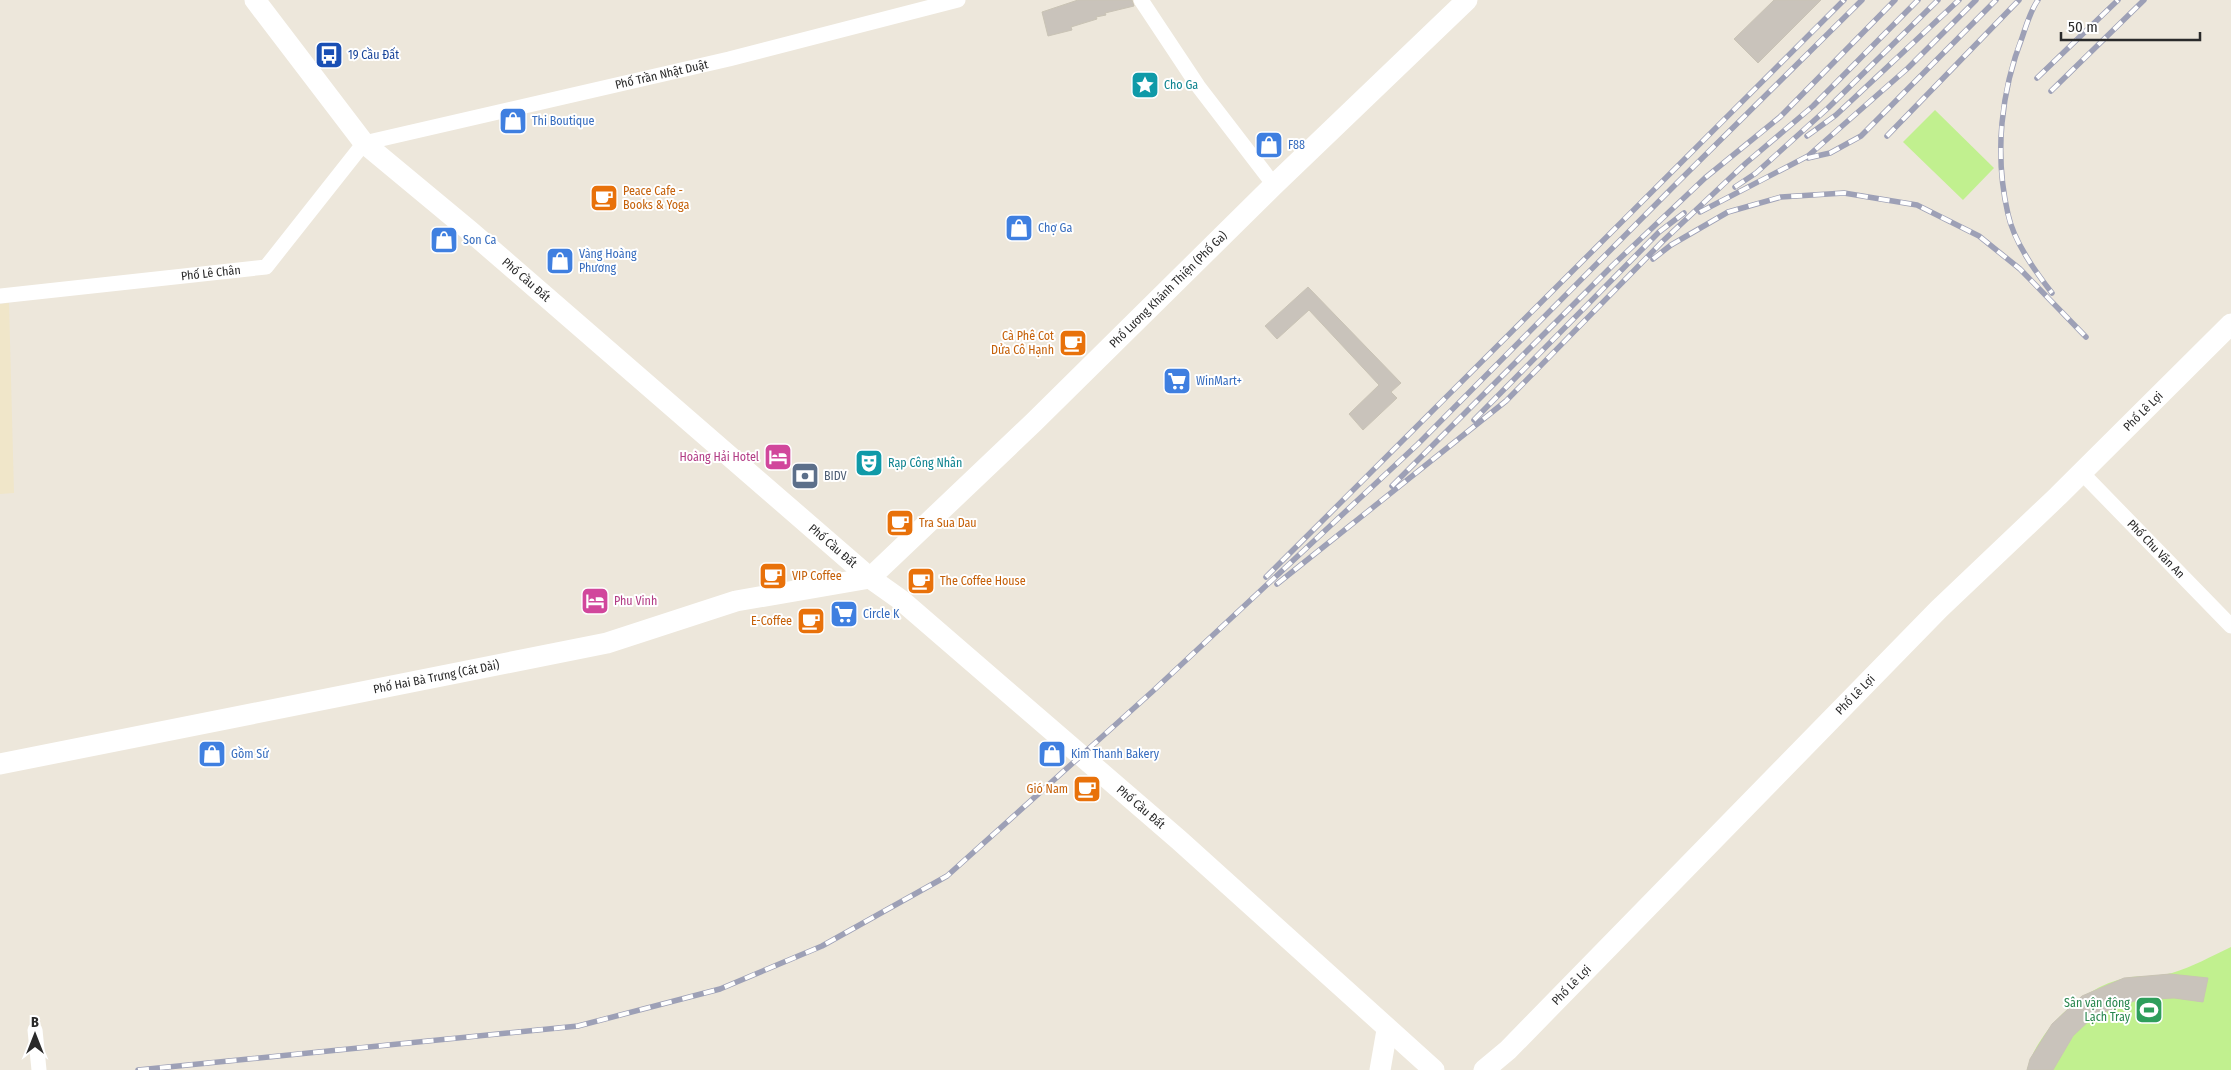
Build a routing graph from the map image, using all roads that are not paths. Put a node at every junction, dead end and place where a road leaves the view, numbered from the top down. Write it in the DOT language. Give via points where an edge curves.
graph roads {
  1 [pos="255,0"];
  2 [pos="958,0"];
  3 [pos="1141,0"];
  4 [pos="1466,0"];
  5 [pos="364,143"];
  6 [pos="1274,184"];
  7 [pos="0,296"];
  8 [pos="2231,324"];
  9 [pos="2082,472"];
  10 [pos="870,578"];
  11 [pos="2231,626"];
  12 [pos="0,764"];
  13 [pos="36,1030"];
  14 [pos="1387,1030"];
  15 [pos="39,1070"];
  16 [pos="1380,1070"];
  17 [pos="1434,1070"];
  18 [pos="1484,1070"];
  1 -- 5 [label="main road, Phố Cầu Đất"];
  2 -- 5 [label="street, Phố Trần Nhật Duật" via="729,59"];
  3 -- 6 [label="street" via="1198,86"];
  4 -- 6 [label="main road, Phố Lương Khánh Thiện (Phố Ga)"];
  5 -- 7 [label="street, Phố Lê Chân" via="266,267"];
  5 -- 10 [label="main road, Phố Cầu Đất"];
  6 -- 10 [label="main road, Phố Lương Khánh Thiện (Phố Ga)" via="1034,422"];
  8 -- 9 [label="main road, Phố Lê Lợi"];
  9 -- 11 [label="street, Phố Chu Văn An"];
  9 -- 18 [label="main road, Phố Lê Lợi" via="1938,609 1508,1050"];
  10 -- 12 [label="main road, Phố Hai Bà Trưng (Cát Dài)" via="736,602 607,643"];
  10 -- 14 [label="main road, Phố Cầu Đất" via="901,600 1179,840"];
  13 -- 15 [label="street"];
  14 -- 16 [label="main road"];
  14 -- 17 [label="main road, Phố Cầu Đất"];
}
